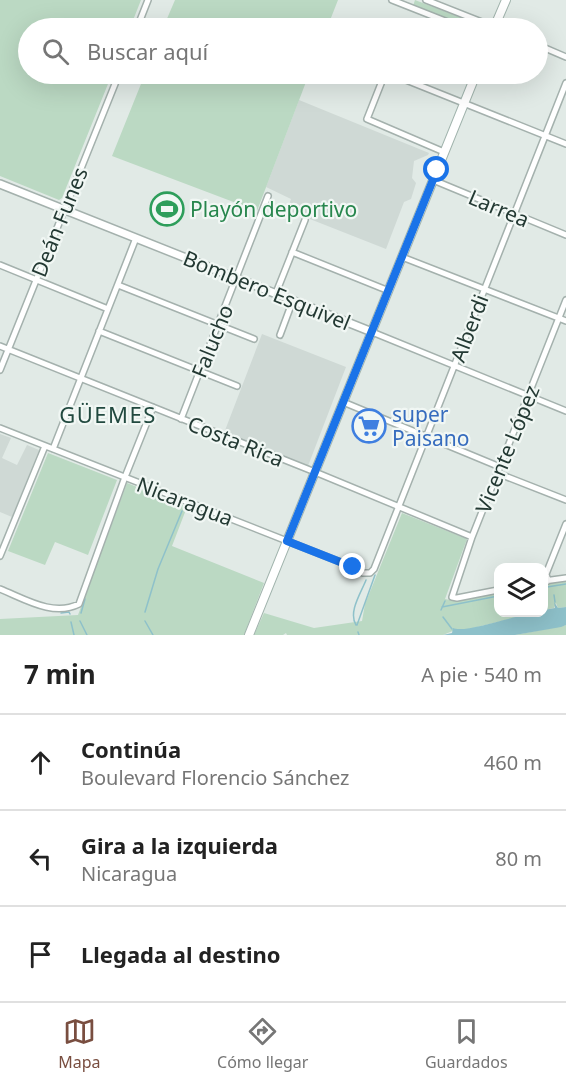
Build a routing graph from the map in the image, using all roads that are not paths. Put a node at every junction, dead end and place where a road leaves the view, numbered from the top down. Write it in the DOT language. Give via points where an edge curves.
graph roads {
  1 [pos="148,0"];
  2 [pos="392,0"];
  3 [pos="413,0"];
  4 [pos="426,0"];
  5 [pos="506,0"];
  6 [pos="410,8"];
  7 [pos="141,18"];
  8 [pos="436,18"];
  9 [pos="470,18"];
  10 [pos="499,18"];
  11 [pos="548,50"];
  12 [pos="566,57"];
  13 [pos="566,83"];
  14 [pos="115,84"];
  15 [pos="383,84"];
  16 [pos="413,84"];
  17 [pos="472,84"];
  18 [pos="464,104"];
  19 [pos="545,136"];
  20 [pos="566,144"];
  21 [pos="444,152"];
  22 [pos="433,180"];
  23 [pos="0,184"];
  24 [pos="268,196"];
  25 [pos="64,209"];
  26 [pos="514,214"];
  27 [pos="305,220"];
  28 [pos="566,235"];
  29 [pos="136,238"];
  30 [pos="292,252"];
  31 [pos="402,257"];
  32 [pos="0,265"];
  33 [pos="237,278"];
  34 [pos="36,280"];
  35 [pos="118,285"];
  36 [pos="484,289"];
  37 [pos="389,291"];
  38 [pos="276,293"];
  39 [pos="293,300"];
  40 [pos="566,300"];
  41 [pos="108,309"];
  42 [pos="559,319"];
  43 [pos="566,321"];
  44 [pos="218,325"];
  45 [pos="99,331"];
  46 [pos="372,332"];
  47 [pos="280,335"];
  48 [pos="254,339"];
  49 [pos="0,346"];
  50 [pos="8,350"];
  51 [pos="454,365"];
  52 [pos="0,370"];
  53 [pos="200,372"];
  54 [pos="80,378"];
  55 [pos="237,386"];
  56 [pos="529,395"];
  57 [pos="343,402"];
  58 [pos="153,407"];
  59 [pos="566,411"];
  60 [pos="181,419"];
  61 [pos="0,428"];
  62 [pos="425,436"];
  63 [pos="45,446"];
  64 [pos="53,449"];
  65 [pos="498,470"];
  66 [pos="315,472"];
  67 [pos="125,477"];
  68 [pos="566,500"];
  69 [pos="397,507"];
  70 [pos="566,524"];
  71 [pos="472,537"];
  72 [pos="287,541"];
  73 [pos="0,556"];
  74 [pos="548,569"];
  75 [pos="370,573"];
  76 [pos="566,578"];
  77 [pos="548,581"];
  78 [pos="0,589"];
  79 [pos="494,591"];
  80 [pos="249,635"];
  1 -- 7 [label="street"];
  2 -- 6 [label="street"];
  3 -- 6 [label="street"];
  4 -- 9 [label="street"];
  5 -- 10 [label="main road"];
  6 -- 8 [label="street"];
  11 -- 12 [label="street"];
  13 -- 19 [label="street, Alberdi"];
  14 -- 25 [label="street, Deán Funes"];
  15 -- 21 [label="street" via="367,119"];
  16 -- 18 [label="street"];
  17 -- 18 [label="main road"];
  18 -- 19 [label="street"];
  18 -- 21 [label="main road"];
  19 -- 20 [label="street"];
  19 -- 26 [label="street, Alberdi"];
  21 -- 22 [label="main road"];
  22 -- 26 [label="street, Larrea"];
  22 -- 31 [label="main road"];
  23 -- 25 [label="street, Bombero Esquivel"];
  24 -- 33 [label="street, Falucho"];
  25 -- 29 [label="street, Bombero Esquivel"];
  25 -- 34 [label="street, Deán Funes"];
  26 -- 28 [label="street, Larrea"];
  26 -- 36 [label="street, Alberdi"];
  27 -- 30 [label="street"];
  29 -- 33 [label="street, Bombero Esquivel"];
  29 -- 35 [label="street"];
  30 -- 37 [label="street"];
  30 -- 38 [label="street"];
  31 -- 36 [label="street"];
  31 -- 37 [label="main road"];
  32 -- 34 [label="street"];
  33 -- 38 [label="street, Bombero Esquivel"];
  33 -- 44 [label="street, Falucho"];
  34 -- 41 [label="street"];
  34 -- 50 [label="street, Deán Funes"];
  35 -- 41 [label="street"];
  35 -- 44 [label="street"];
  36 -- 42 [label="street"];
  36 -- 51 [label="street, Alberdi"];
  37 -- 46 [label="main road"];
  38 -- 39 [label="street, Bombero Esquivel"];
  39 -- 46 [label="street, Bombero Esquivel"];
  39 -- 47 [label="street"];
  40 -- 42 [label="street, Vicente López"];
  41 -- 45 [label="street"];
  42 -- 43 [label="street"];
  42 -- 56 [label="street, Vicente López"];
  44 -- 48 [label="street"];
  44 -- 53 [label="street, Falucho"];
  45 -- 53 [label="street"];
  45 -- 54 [label="street"];
  46 -- 51 [label="street, Bombero Esquivel"];
  46 -- 57 [label="main road"];
  49 -- 50 [label="street, Costa Rica"];
  50 -- 52 [label="street, Deán Funes"];
  50 -- 54 [label="street, Costa Rica"];
  51 -- 56 [label="street, Bombero Esquivel"];
  51 -- 62 [label="street, Alberdi"];
  53 -- 55 [label="street"];
  53 -- 60 [label="street, Falucho"];
  54 -- 58 [label="street, Costa Rica"];
  54 -- 64 [label="street"];
  56 -- 59 [label="street, Bombero Esquivel"];
  56 -- 65 [label="street, Vicente López"];
  57 -- 62 [label="street"];
  57 -- 66 [label="main road"];
  58 -- 60 [label="street, Costa Rica"];
  58 -- 67 [label="street"];
  60 -- 66 [label="street, Costa Rica"];
  61 -- 63 [label="street, Nicaragua"];
  62 -- 65 [label="street"];
  62 -- 69 [label="street, Alberdi"];
  63 -- 64 [label="street, Nicaragua"];
  63 -- 73 [label="street"];
  64 -- 67 [label="street, Nicaragua"];
  65 -- 68 [label="street"];
  65 -- 71 [label="street, Vicente López"];
  66 -- 69 [label="street, Costa Rica"];
  66 -- 72 [label="main road"];
  67 -- 72 [label="street, Nicaragua"];
  67 -- 78 [label="street" via="79,604 69,609 50,608"];
  69 -- 71 [label="street, Costa Rica"];
  69 -- 75 [label="street, Alberdi"];
  70 -- 74 [label="street"];
  71 -- 79 [label="street, Vicente López" via="452,594 454,598"];
  72 -- 75 [label="street, Nicaragua"];
  72 -- 80 [label="main road"];
  76 -- 77 [label="street"];
}
